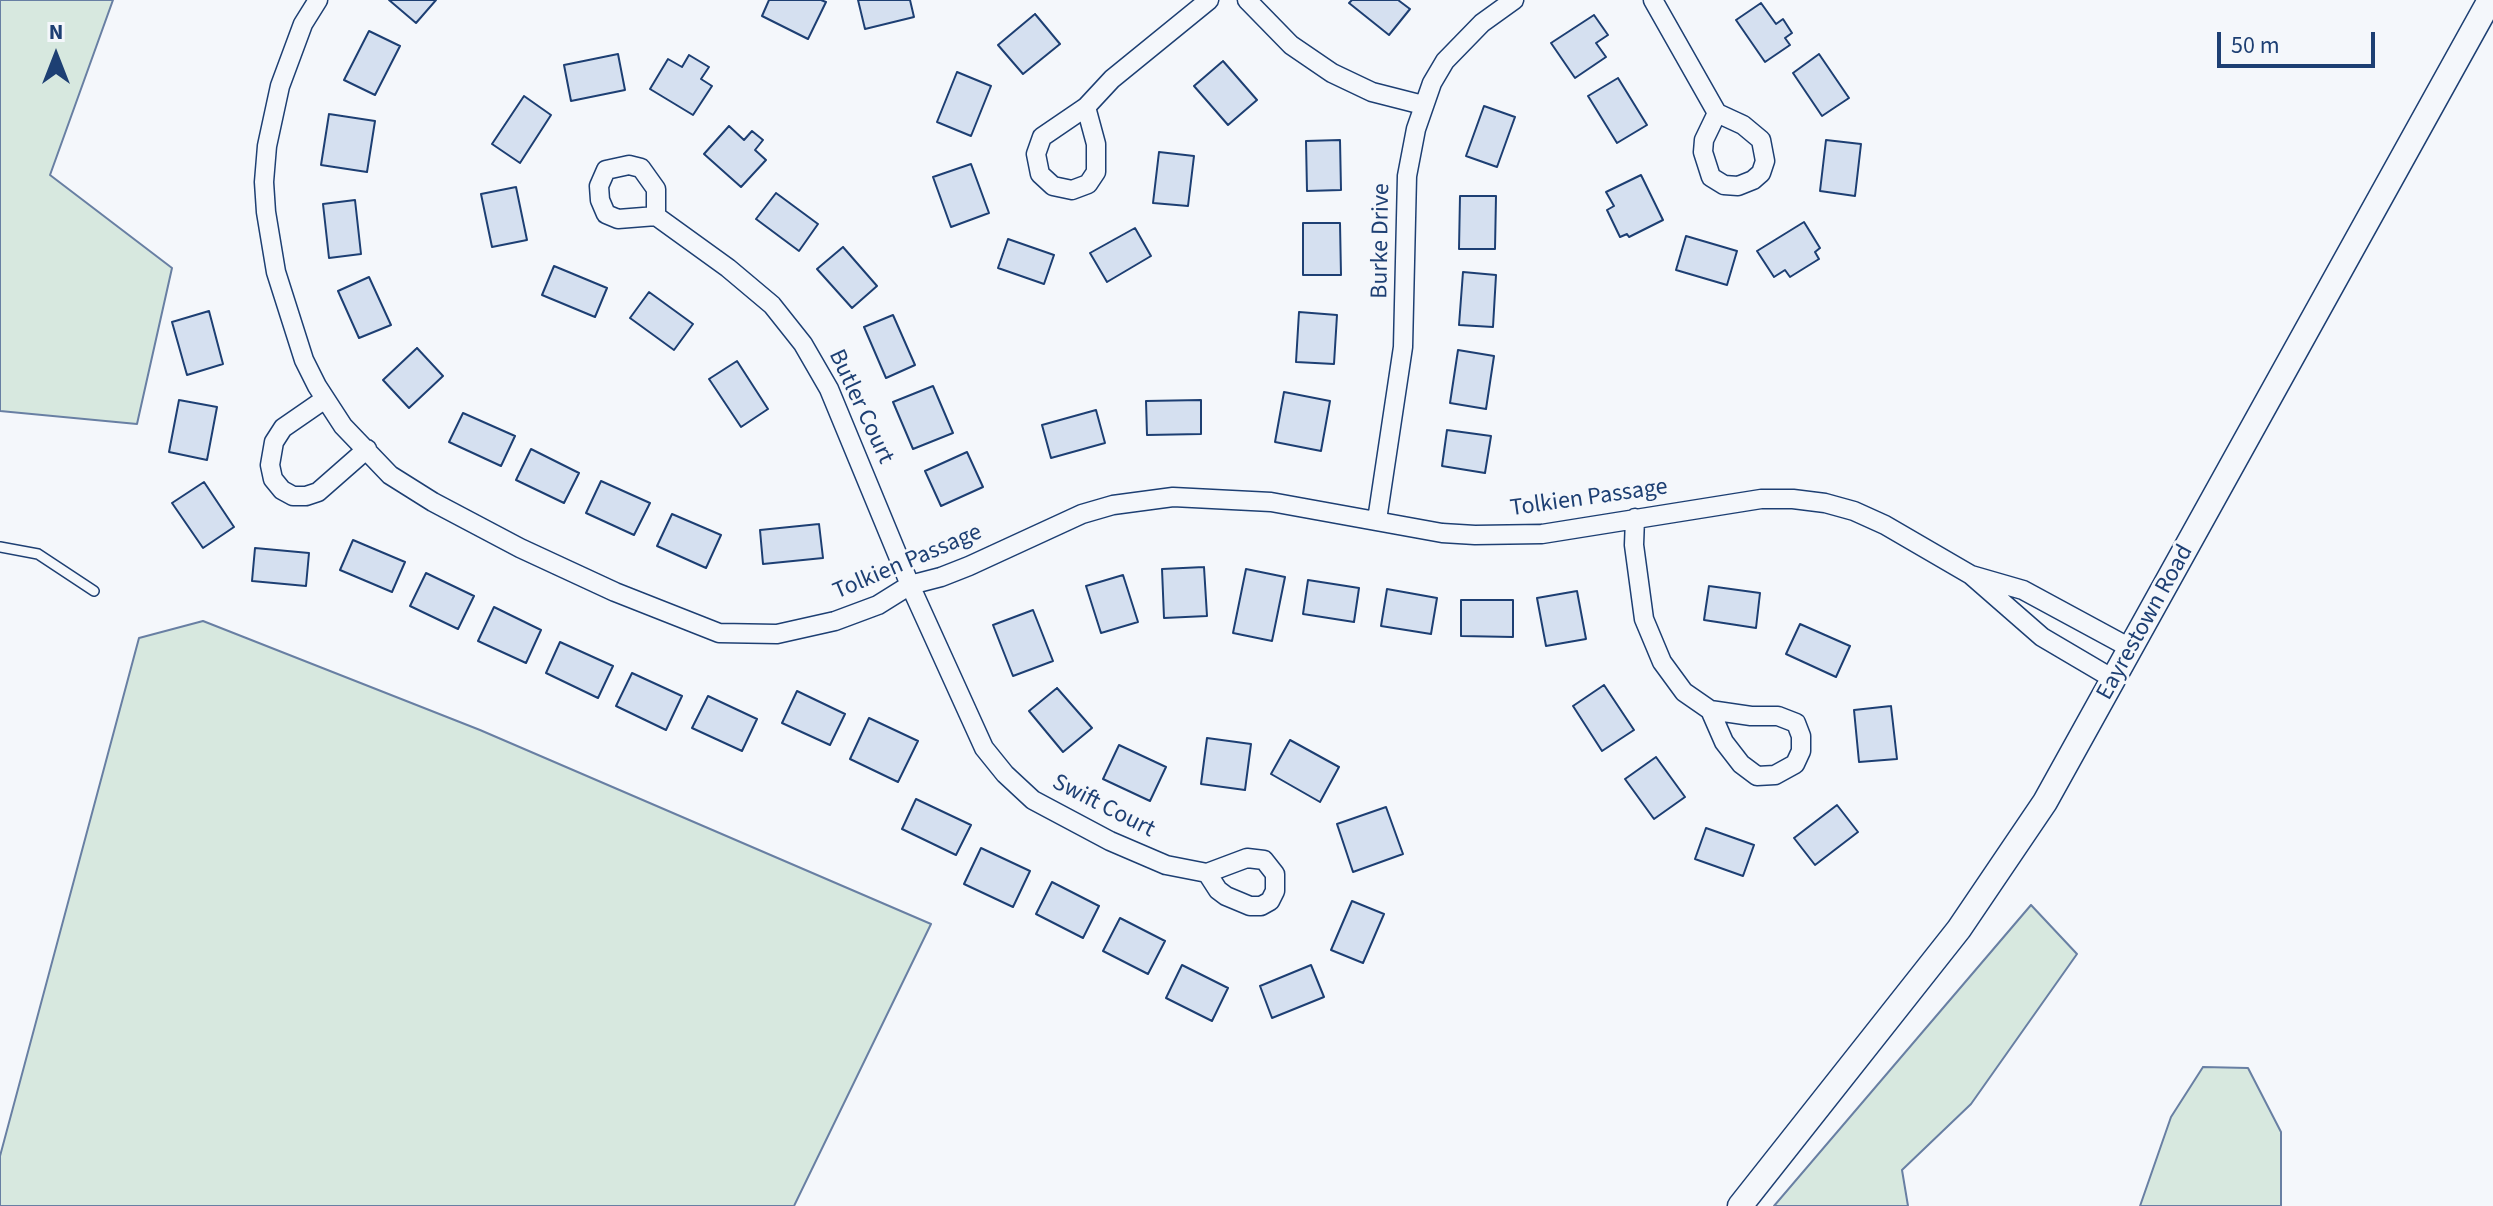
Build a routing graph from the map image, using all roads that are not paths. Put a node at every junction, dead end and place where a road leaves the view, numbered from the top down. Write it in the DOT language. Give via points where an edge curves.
graph roads {
  1 [pos="318,0"];
  2 [pos="1209,0"];
  3 [pos="1247,0"];
  4 [pos="1514,0"];
  5 [pos="1653,0"];
  6 [pos="2490,0"];
  7 [pos="1423,105"];
  8 [pos="1086,107"];
  9 [pos="1717,113"];
  10 [pos="656,216"];
  11 [pos="325,399"];
  12 [pos="367,449"];
  13 [pos="1635,518"];
  14 [pos="1377,520"];
  15 [pos="0,547"];
  16 [pos="1971,575"];
  17 [pos="910,585"];
  18 [pos="94,591"];
  19 [pos="2132,649"];
  20 [pos="2115,680"];
  21 [pos="1710,710"];
  22 [pos="1207,873"];
  23 [pos="1740,1206"];
  1 -- 11 [label="street, Tolkien Passage" via="303,24 280,86 264,182 283,301"];
  2 -- 8 [label="street" via="1112,79"];
  3 -- 7 [label="street" via="1291,45 1332,73 1372,92"];
  4 -- 7 [label="street, Burke Drive" via="1462,40"];
  5 -- 9 [label="street"];
  6 -- 19 [label="street, Eayrestown Road"];
  7 -- 14 [label="street, Burke Drive" via="1409,164 1403,347"];
  8 -- 8 [label="street" via="1096,144 1096,172 1088,184 1072,190 1053,186 1040,174 1036,154 1042,137"];
  10 -- 17 [label="street, Butler Court" via="772,305 803,344 829,389"];
  11 -- 12 [label="street, Tolkien Passage"];
  11 -- 12 [label="street" via="283,428 274,442 270,465 282,490 293,496 318,492"];
  12 -- 17 [label="street, Tolkien Passage" via="390,475 494,535 719,633 763,635 806,629 878,605"];
  13 -- 14 [label="street, Tolkien Passage" via="1509,535 1442,533"];
  13 -- 16 [label="street, Tolkien Passage" via="1761,499 1825,503 1885,525"];
  13 -- 21 [label="street" via="1644,619 1671,675"];
  14 -- 17 [label="street, Tolkien Passage" via="1237,499 1146,500 1082,514 969,566"];
  15 -- 18 [label="lane" via="38,554"];
  16 -- 19 [label="street, Tolkien Passage" via="2023,590"];
  16 -- 20 [label="street, Tolkien Passage" via="2042,637"];
  17 -- 22 [label="street, Swift Court" via="984,748 1005,774 1033,800 1110,841 1166,865"];
  19 -- 20 [label="street, Eayrestown Road"];
  20 -- 23 [label="street, Eayrestown Road" via="1990,888"];
  21 -- 21 [label="street" via="1778,716 1796,723 1801,751 1795,764 1775,775 1757,776 1724,742"];
}
